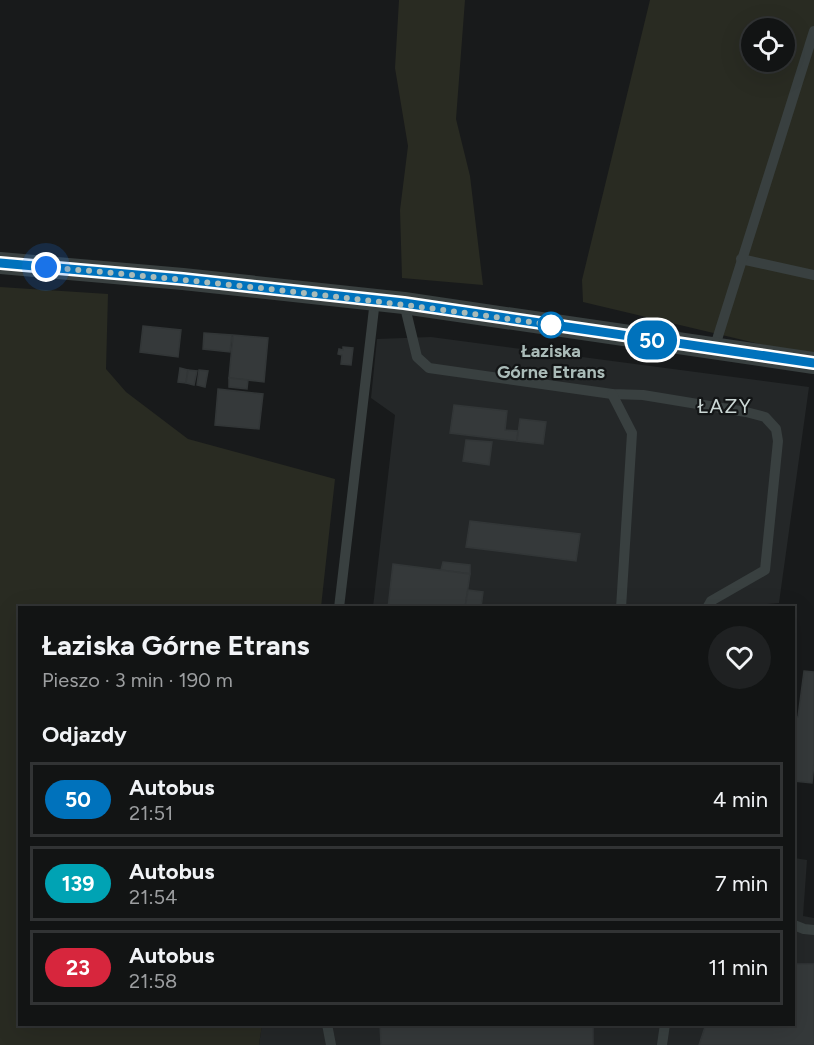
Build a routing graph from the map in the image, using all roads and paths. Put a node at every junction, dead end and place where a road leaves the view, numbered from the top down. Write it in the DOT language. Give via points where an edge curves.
graph roads {
  1 [pos="814,31"];
  2 [pos="741,259"];
  3 [pos="0,263"];
  4 [pos="814,274"];
  5 [pos="375,300"];
  6 [pos="404,303"];
  7 [pos="714,349"];
  8 [pos="814,363"];
  9 [pos="612,394"];
  10 [pos="339,606"];
  11 [pos="621,606"];
  12 [pos="708,606"];
  13 [pos="795,925"];
  14 [pos="814,930"];
  15 [pos="327,1026"];
  16 [pos="665,1026"];
  17 [pos="332,1045"];
  18 [pos="662,1045"];
  1 -- 2 [label="lane"];
  2 -- 4 [label="lane"];
  2 -- 7 [label="lane"];
  3 -- 5 [label="street"];
  5 -- 6 [label="street"];
  5 -- 10 [label="lane"];
  6 -- 7 [label="street"];
  6 -- 9 [label="lane" via="417,357 429,368"];
  7 -- 8 [label="street"];
  9 -- 11 [label="lane" via="632,433"];
  9 -- 12 [label="lane" via="643,395 746,412 765,417 776,429 765,570"];
  13 -- 14 [label="lane"];
  15 -- 17 [label="lane"];
  16 -- 18 [label="lane"];
}
